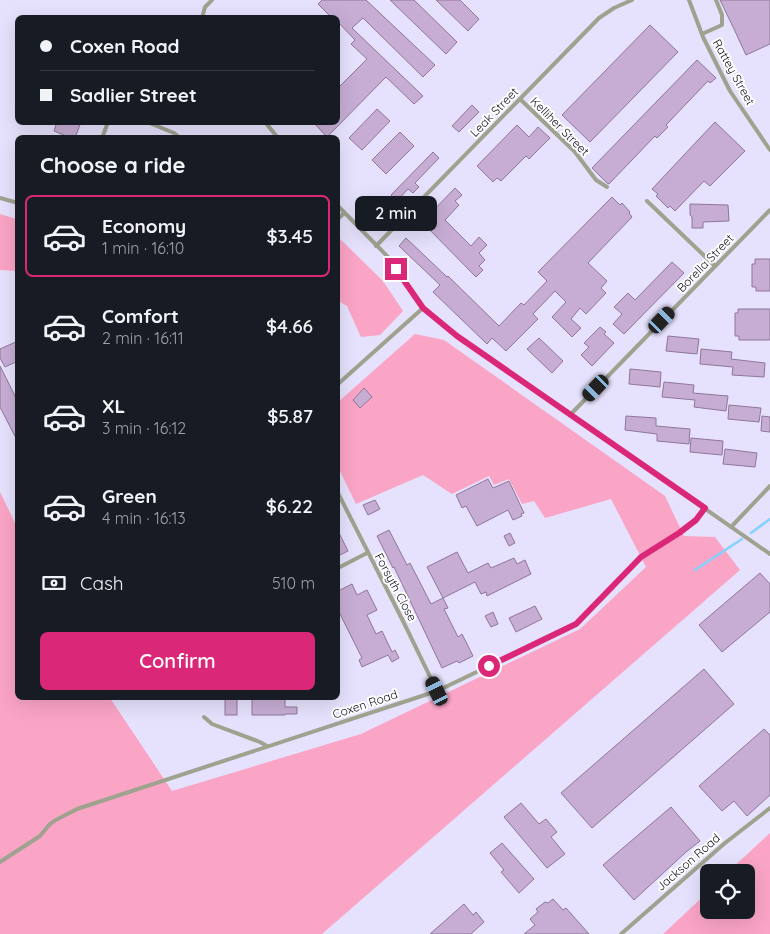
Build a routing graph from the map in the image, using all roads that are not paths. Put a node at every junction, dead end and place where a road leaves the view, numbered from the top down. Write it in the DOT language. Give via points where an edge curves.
graph roads {
  1 [pos="212,0"];
  2 [pos="632,0"];
  3 [pos="689,0"];
  4 [pos="693,0"];
  5 [pos="716,0"];
  6 [pos="691,5"];
  7 [pos="203,15"];
  8 [pos="702,34"];
  9 [pos="520,99"];
  10 [pos="154,125"];
  11 [pos="267,125"];
  12 [pos="176,135"];
  13 [pos="276,135"];
  14 [pos="770,150"];
  15 [pos="607,187"];
  16 [pos="0,198"];
  17 [pos="647,201"];
  18 [pos="15,202"];
  19 [pos="340,208"];
  20 [pos="770,210"];
  21 [pos="344,213"];
  22 [pos="340,217"];
  23 [pos="376,246"];
  24 [pos="715,266"];
  25 [pos="423,308"];
  26 [pos="340,382"];
  27 [pos="570,415"];
  28 [pos="770,486"];
  29 [pos="340,497"];
  30 [pos="705,508"];
  31 [pos="731,527"];
  32 [pos="367,553"];
  33 [pos="770,554"];
  34 [pos="340,567"];
  35 [pos="437,691"];
  36 [pos="204,717"];
  37 [pos="267,746"];
  38 [pos="770,808"];
  39 [pos="0,862"];
  40 [pos="621,934"];
  1 -- 7 [label="lane"];
  2 -- 9 [label="lane, Leak Street" via="599,18"];
  3 -- 6 [label="lane, Rattey Street"];
  4 -- 6 [label="lane"];
  5 -- 8 [label="lane" via="722,25"];
  6 -- 8 [label="lane, Rattey Street"];
  8 -- 14 [label="lane, Rattey Street" via="730,91"];
  9 -- 15 [label="lane, Kelliher Street" via="575,152 596,180"];
  9 -- 23 [label="lane, Leak Street"];
  10 -- 12 [label="lane"];
  11 -- 13 [label="lane"];
  16 -- 18 [label="lane"];
  17 -- 24 [label="lane"];
  19 -- 21 [label="lane"];
  20 -- 24 [label="lane, Borella Street"];
  21 -- 22 [label="lane"];
  21 -- 23 [label="lane"];
  23 -- 25 [label="lane" via="390,260"];
  24 -- 27 [label="lane, Borella Street"];
  25 -- 26 [label="lane"];
  25 -- 27 [label="lane" via="457,336"];
  27 -- 30 [label="lane"];
  28 -- 31 [label="lane"];
  29 -- 32 [label="lane, Forsyth Close"];
  30 -- 31 [label="lane"];
  30 -- 35 [label="lane, Coxen Road" via="696,520 641,557 576,624"];
  31 -- 33 [label="lane"];
  32 -- 34 [label="lane"];
  32 -- 35 [label="lane, Forsyth Close"];
  35 -- 37 [label="lane, Coxen Road"];
  36 -- 37 [label="lane" via="212,724"];
  37 -- 39 [label="lane, Coxen Road" via="77,809 54,821 40,836"];
  38 -- 40 [label="lane, Jackson Road"];
}
